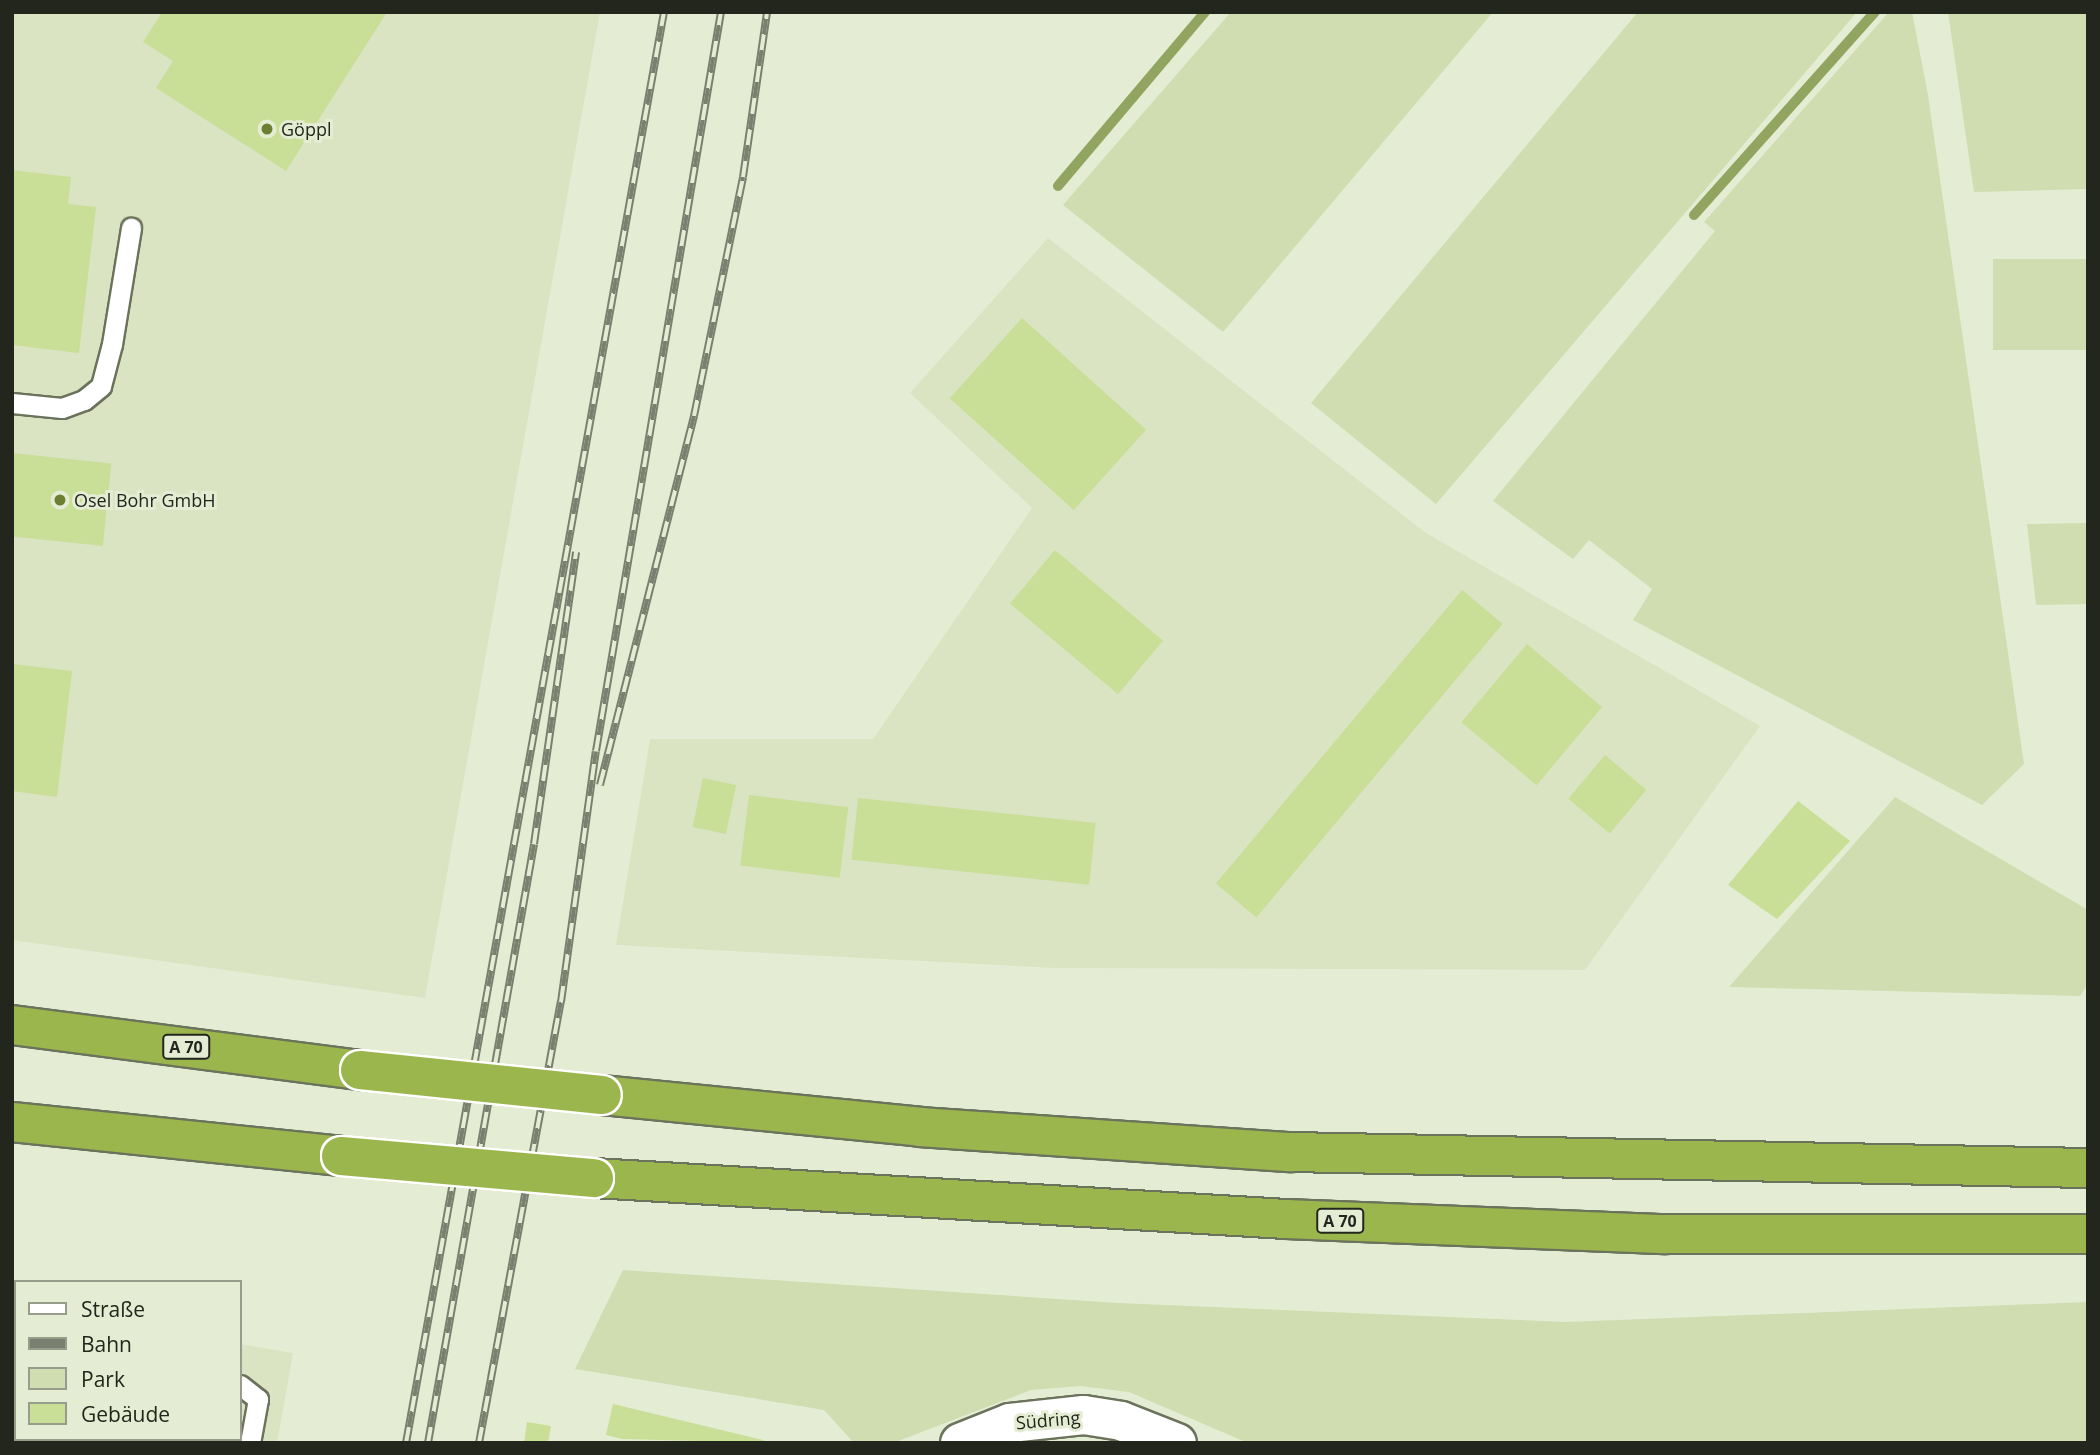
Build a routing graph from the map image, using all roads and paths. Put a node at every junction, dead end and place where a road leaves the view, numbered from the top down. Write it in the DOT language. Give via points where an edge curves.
graph roads {
  1 [pos="131,228"];
  2 [pos="12,403"];
  3 [pos="12,1025"];
  4 [pos="12,1122"];
  5 [pos="2088,1168"];
  6 [pos="2088,1234"];
  7 [pos="242,1387"];
  8 [pos="250,1443"];
  9 [pos="960,1443"];
  10 [pos="1177,1443"];
  1 -- 2 [label="lane" via="113,344 100,386 84,400 62,408"];
  3 -- 5 [label="highway, A 70, bridge" via="360,1070 920,1127 1290,1152"];
  4 -- 6 [label="highway, A 70, bridge" via="594,1178 1286,1219 1666,1234"];
  7 -- 8 [label="lane" via="258,1399"];
  9 -- 10 [label="street, Südring" via="1010,1423 1084,1415 1121,1421"];
}
